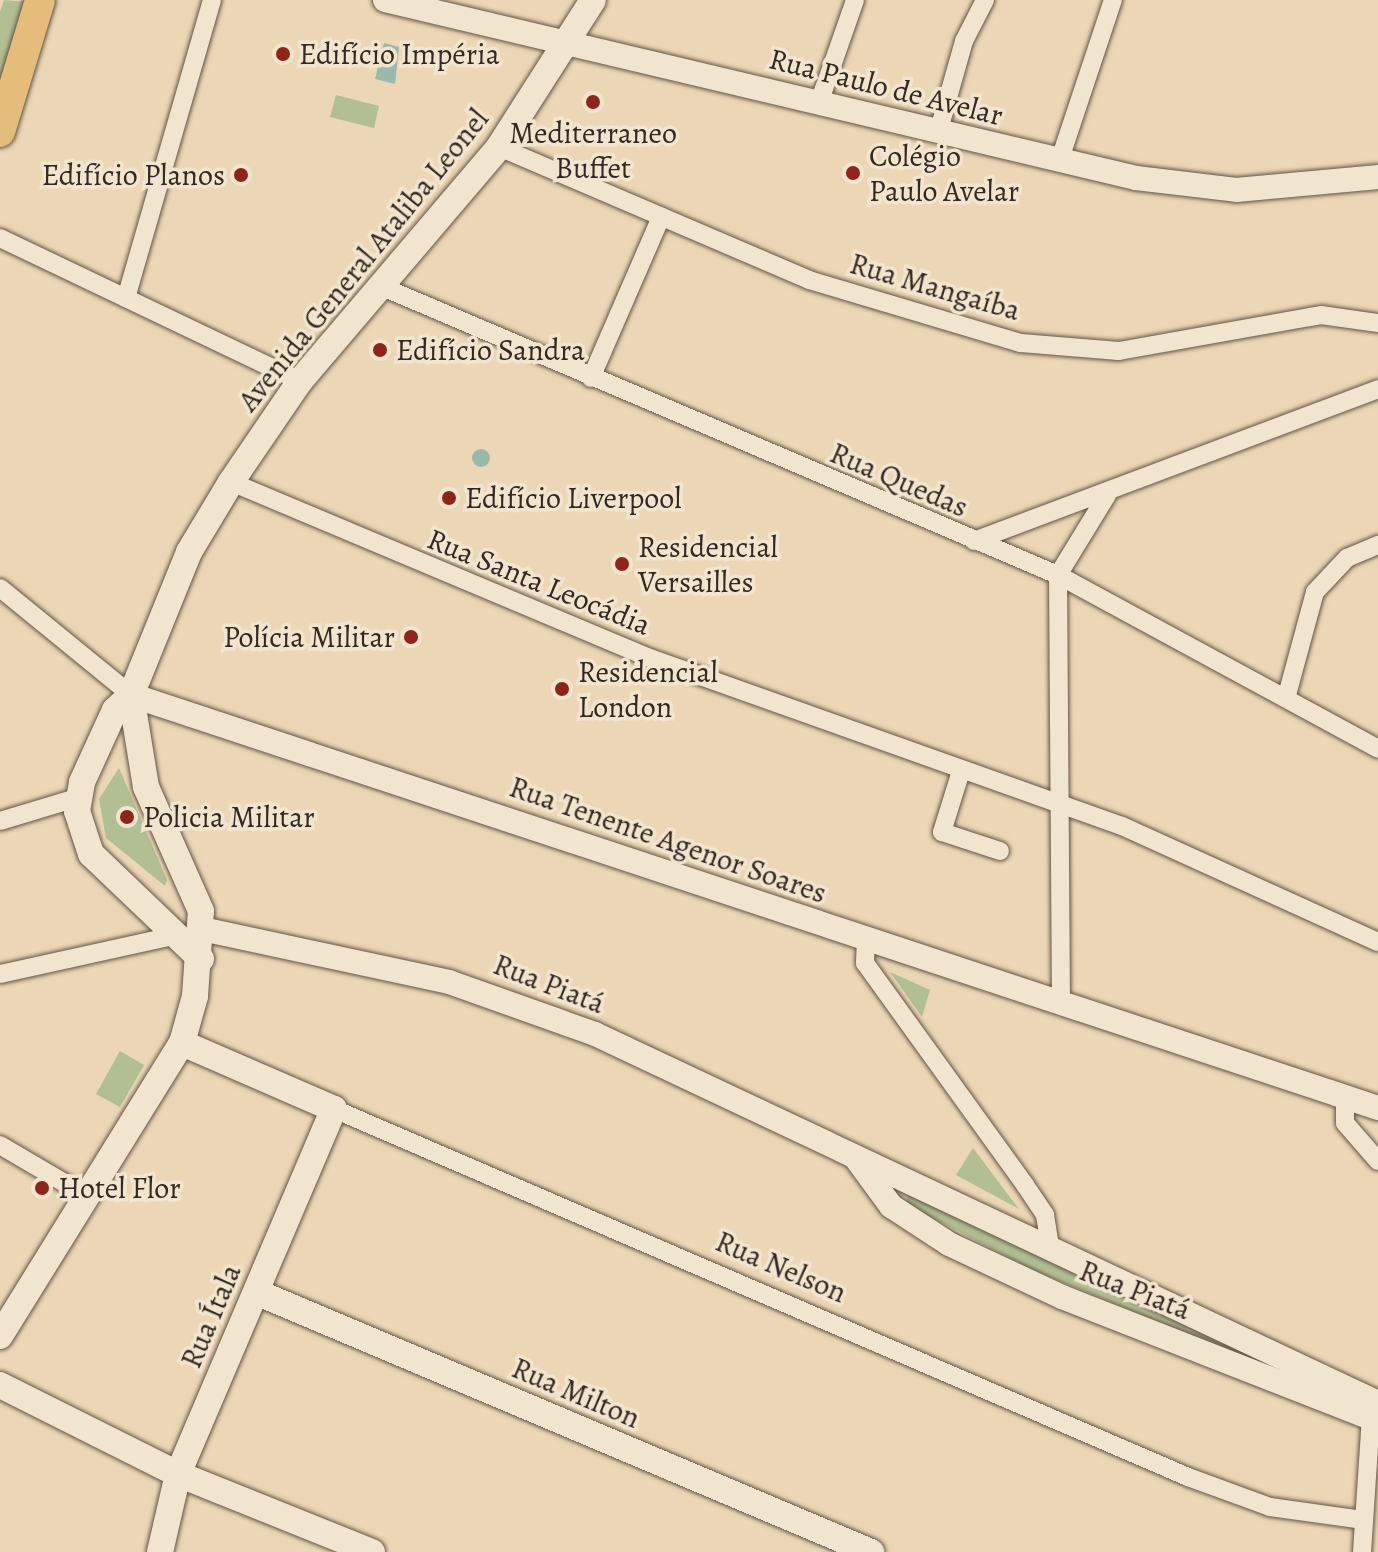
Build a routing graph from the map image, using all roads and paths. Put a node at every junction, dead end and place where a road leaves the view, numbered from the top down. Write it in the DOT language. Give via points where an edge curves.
graph roads {
  1 [pos="40,0"];
  2 [pos="212,0"];
  3 [pos="385,0"];
  4 [pos="593,0"];
  5 [pos="855,0"];
  6 [pos="985,0"];
  7 [pos="1113,0"];
  8 [pos="567,43"];
  9 [pos="819,103"];
  10 [pos="0,132"];
  11 [pos="938,133"];
  12 [pos="499,147"];
  13 [pos="1059,162"];
  14 [pos="1378,177"];
  15 [pos="661,217"];
  16 [pos="0,238"];
  17 [pos="385,288"];
  18 [pos="126,298"];
  19 [pos="1378,323"];
  20 [pos="591,378"];
  21 [pos="300,381"];
  22 [pos="1378,389"];
  23 [pos="231,482"];
  24 [pos="1107,495"];
  25 [pos="974,541"];
  26 [pos="1378,545"];
  27 [pos="1058,575"];
  28 [pos="0,588"];
  29 [pos="131,695"];
  30 [pos="1287,695"];
  31 [pos="1378,749"];
  32 [pos="138,752"];
  33 [pos="94,754"];
  34 [pos="961,771"];
  35 [pos="76,798"];
  36 [pos="1058,801"];
  37 [pos="0,821"];
  38 [pos="1000,851"];
  39 [pos="189,881"];
  40 [pos="151,907"];
  41 [pos="190,932"];
  42 [pos="866,942"];
  43 [pos="1378,942"];
  44 [pos="0,974"];
  45 [pos="1061,1005"];
  46 [pos="182,1043"];
  47 [pos="1345,1100"];
  48 [pos="1378,1108"];
  49 [pos="334,1109"];
  50 [pos="0,1145"];
  51 [pos="855,1157"];
  52 [pos="1378,1161"];
  53 [pos="908,1178"];
  54 [pos="883,1197"];
  55 [pos="90,1198"];
  56 [pos="1050,1246"];
  57 [pos="256,1292"];
  58 [pos="0,1336"];
  59 [pos="0,1385"];
  60 [pos="1376,1414"];
  61 [pos="178,1474"];
  62 [pos="1364,1520"];
  63 [pos="362,1550"];
  64 [pos="160,1552"];
  65 [pos="871,1552"];
  66 [pos="1362,1552"];
  1 -- 10 [label="main road"];
  2 -- 18 [label="street"];
  3 -- 8 [label="street, Rua Paulo de Avelar"];
  4 -- 8 [label="main road, Avenida General Ataliba Leonel"];
  5 -- 9 [label="street"];
  6 -- 11 [label="street" via="964,41"];
  7 -- 13 [label="street"];
  8 -- 9 [label="street, Rua Paulo de Avelar"];
  8 -- 12 [label="main road, Avenida General Ataliba Leonel"];
  9 -- 11 [label="street, Rua Paulo de Avelar"];
  11 -- 13 [label="street, Rua Paulo de Avelar"];
  12 -- 15 [label="street, Rua Mangaíba"];
  12 -- 17 [label="main road, Avenida General Ataliba Leonel"];
  13 -- 14 [label="street, Rua Paulo de Avelar" via="1236,190"];
  15 -- 19 [label="street, Rua Mangaíba" via="809,280 1051,347 1119,351 1321,315"];
  15 -- 20 [label="street"];
  16 -- 18 [label="street"];
  17 -- 20 [label="street, Rua Quedas"];
  17 -- 21 [label="main road, Avenida General Ataliba Leonel"];
  18 -- 21 [label="street"];
  20 -- 25 [label="street, Rua Quedas"];
  21 -- 23 [label="main road, Avenida General Ataliba Leonel"];
  22 -- 24 [label="street"];
  23 -- 29 [label="main road, Avenida General Ataliba Leonel" via="189,552"];
  23 -- 34 [label="street, Rua Santa Leocádia" via="634,652"];
  24 -- 25 [label="street"];
  24 -- 27 [label="street"];
  25 -- 27 [label="street, Rua Quedas"];
  26 -- 30 [label="street" via="1347,558 1315,592"];
  27 -- 30 [label="street, Rua Quedas"];
  27 -- 36 [label="street"];
  28 -- 29 [label="street, Rua Tenente Agenor Soares"];
  29 -- 32 [label="main road, Avenida General Ataliba Leonel"];
  29 -- 33 [label="main road, Avenida General Ataliba Leonel"];
  29 -- 42 [label="street, Rua Tenente Agenor Soares"];
  30 -- 31 [label="street, Rua Quedas"];
  32 -- 33 [label="main road"];
  32 -- 39 [label="main road, Avenida General Ataliba Leonel" via="150,798"];
  33 -- 35 [label="main road, Avenida General Ataliba Leonel"];
  34 -- 36 [label="street, Rua Santa Leocádia"];
  34 -- 38 [label="street" via="942,832"];
  35 -- 37 [label="street"];
  35 -- 40 [label="main road" via="80,827 99,866"];
  36 -- 43 [label="street, Rua Santa Leocádia"];
  36 -- 45 [label="street"];
  39 -- 40 [label="main road" via="170,903"];
  39 -- 41 [label="main road, Avenida General Ataliba Leonel"];
  40 -- 41 [label="main road"];
  41 -- 44 [label="street"];
  41 -- 46 [label="main road, Avenida General Ataliba Leonel" via="201,959"];
  41 -- 51 [label="street, Rua Piatá" via="521,1004"];
  42 -- 45 [label="street, Rua Tenente Agenor Soares"];
  42 -- 56 [label="street" via="865,963 1045,1215"];
  45 -- 47 [label="street, Rua Tenente Agenor Soares"];
  46 -- 49 [label="main road, Rua Nelson"];
  46 -- 55 [label="main road, Avenida General Ataliba Leonel"];
  47 -- 48 [label="street, Rua Tenente Agenor Soares"];
  47 -- 52 [label="street" via="1345,1123"];
  49 -- 57 [label="main road, Rua Ítala"];
  49 -- 62 [label="street, Rua Nelson" via="1188,1477 1270,1507"];
  50 -- 55 [label="street"];
  51 -- 53 [label="street, Rua Piatá"];
  51 -- 54 [label="street, Rua Piatá"];
  53 -- 54 [label="street" via="886,1185"];
  53 -- 56 [label="street, Rua Piatá"];
  54 -- 60 [label="street, Rua Piatá" via="949,1244 1062,1297"];
  55 -- 58 [label="main road, Avenida General Ataliba Leonel"];
  56 -- 60 [label="street, Rua Piatá"];
  57 -- 61 [label="main road, Rua Ítala"];
  57 -- 65 [label="main road, Rua Milton"];
  59 -- 61 [label="main road"];
  60 -- 62 [label="street"];
  61 -- 63 [label="main road"];
  61 -- 64 [label="main road, Rua Ítala"];
  62 -- 66 [label="street"];
}
